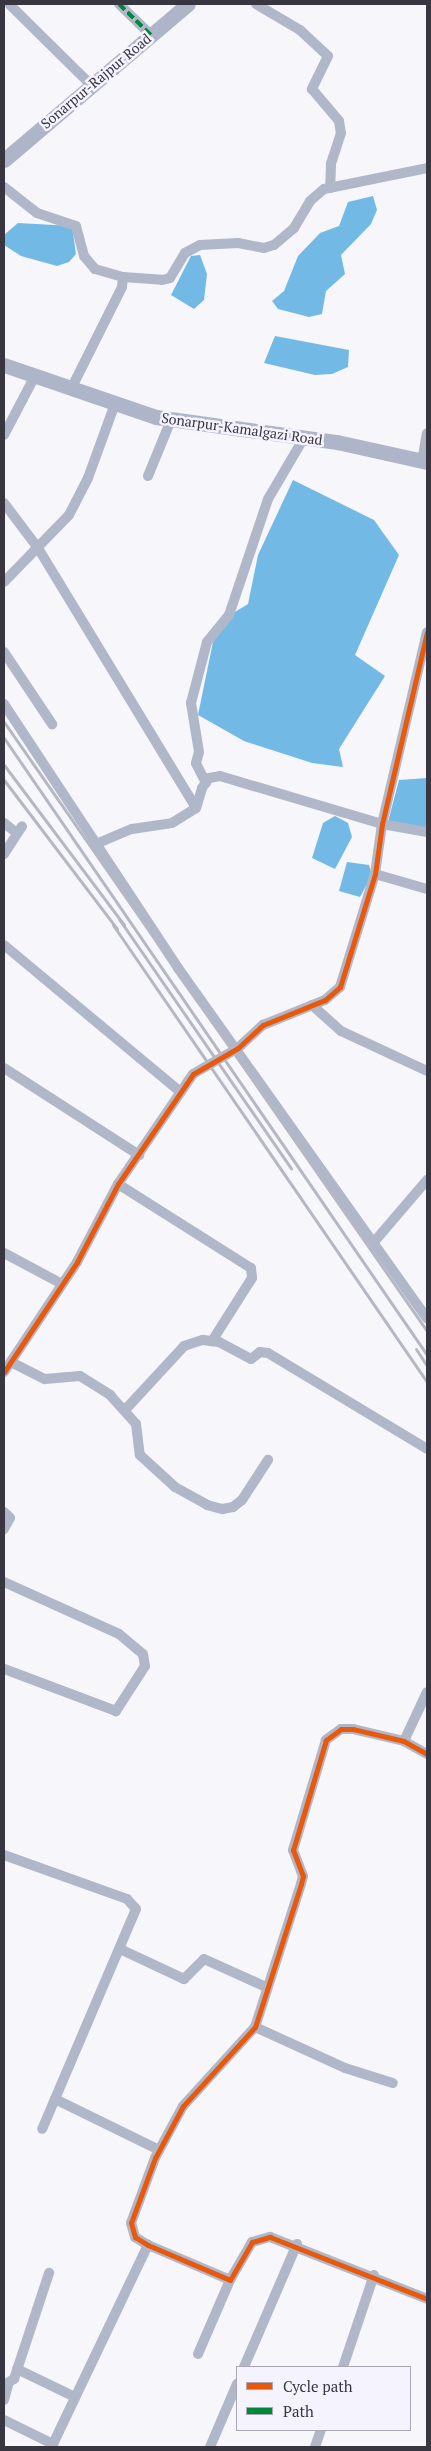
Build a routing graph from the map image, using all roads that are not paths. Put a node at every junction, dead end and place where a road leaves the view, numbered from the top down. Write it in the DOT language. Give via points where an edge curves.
graph roads {
  1 [pos="10,4"];
  2 [pos="120,4"];
  3 [pos="188,4"];
  4 [pos="256,4"];
  5 [pos="151,34"];
  6 [pos="91,85"];
  7 [pos="4,160"];
  8 [pos="427,168"];
  9 [pos="4,187"];
  10 [pos="330,188"];
  11 [pos="123,277"];
  12 [pos="4,365"];
  13 [pos="35,376"];
  14 [pos="71,389"];
  15 [pos="115,404"];
  16 [pos="171,420"];
  17 [pos="427,433"];
  18 [pos="4,435"];
  19 [pos="304,438"];
  20 [pos="425,461"];
  21 [pos="148,476"];
  22 [pos="4,503"];
  23 [pos="38,548"];
  24 [pos="4,582"];
  25 [pos="427,632"];
  26 [pos="4,652"];
  27 [pos="4,704"];
  28 [pos="52,724"];
  29 [pos="206,783"];
  30 [pos="196,808"];
  31 [pos="4,823"];
  32 [pos="382,824"];
  33 [pos="427,832"];
  34 [pos="96,844"];
  35 [pos="4,854"];
  36 [pos="374,874"];
  37 [pos="427,889"];
  38 [pos="5,948"];
  39 [pos="312,1005"];
  40 [pos="238,1048"];
  41 [pos="4,1068"];
  42 [pos="427,1071"];
  43 [pos="178,1091"];
  44 [pos="139,1155"];
  45 [pos="427,1180"];
  46 [pos="118,1184"];
  47 [pos="374,1242"];
  48 [pos="4,1253"];
  49 [pos="62,1284"];
  50 [pos="427,1319"];
  51 [pos="212,1341"];
  52 [pos="11,1362"];
  53 [pos="4,1372"];
  54 [pos="125,1410"];
  55 [pos="427,1449"];
  56 [pos="268,1460"];
  57 [pos="4,1512"];
  58 [pos="4,1529"];
  59 [pos="4,1582"];
  60 [pos="4,1669"];
  61 [pos="427,1692"];
  62 [pos="404,1741"];
  63 [pos="427,1754"];
  64 [pos="4,1855"];
  65 [pos="120,1949"];
  66 [pos="266,1987"];
  67 [pos="255,2027"];
  68 [pos="393,2083"];
  69 [pos="55,2099"];
  70 [pos="42,2129"];
  71 [pos="159,2150"];
  72 [pos="297,2244"];
  73 [pos="148,2245"];
  74 [pos="49,2273"];
  75 [pos="374,2275"];
  76 [pos="230,2280"];
  77 [pos="427,2299"];
  78 [pos="198,2354"];
  79 [pos="244,2366"];
  80 [pos="342,2366"];
  81 [pos="17,2370"];
  82 [pos="6,2385"];
  83 [pos="236,2386"];
  84 [pos="73,2396"];
  85 [pos="4,2400"];
  86 [pos="4,2420"];
  87 [pos="321,2431"];
  88 [pos="210,2447"];
  89 [pos="315,2447"];
  1 -- 6 [label="street"];
  2 -- 5 [label="street"];
  3 -- 5 [label="main road, Sonarpur-Rajpur Road"];
  4 -- 10 [label="street" via="300,30 328,56 312,89 339,121 341,134 331,164"];
  5 -- 6 [label="main road, Sonarpur-Rajpur Road"];
  6 -- 7 [label="main road, Sonarpur-Rajpur Road"];
  8 -- 10 [label="street"];
  9 -- 11 [label="street" via="37,213 76,226 88,264"];
  10 -- 11 [label="street" via="315,195 294,228 274,245 264,248 238,243 200,245 186,253 170,278"];
  11 -- 14 [label="street" via="122,287"];
  12 -- 13 [label="main road, Sonarpur-Kamalgazi Road"];
  13 -- 14 [label="main road, Sonarpur-Kamalgazi Road"];
  13 -- 18 [label="street"];
  14 -- 15 [label="main road, Sonarpur-Kamalgazi Road"];
  15 -- 16 [label="main road, Sonarpur-Kamalgazi Road"];
  15 -- 23 [label="street" via="74,507"];
  16 -- 19 [label="main road, Sonarpur-Kamalgazi Road"];
  16 -- 21 [label="street"];
  17 -- 20 [label="street"];
  19 -- 20 [label="main road, Sonarpur-Kamalgazi Road"];
  19 -- 29 [label="street" via="268,499 229,615 207,642 192,704 199,752 196,763"];
  22 -- 23 [label="street"];
  23 -- 24 [label="street"];
  23 -- 30 [label="street"];
  25 -- 32 [label="street"];
  26 -- 28 [label="street"];
  27 -- 34 [label="street"];
  29 -- 30 [label="street"];
  29 -- 32 [label="street" via="220,776"];
  30 -- 34 [label="street" via="172,823 132,829"];
  31 -- 35 [label="street" via="20,829"];
  32 -- 33 [label="street"];
  32 -- 36 [label="street"];
  34 -- 40 [label="street" via="178,968"];
  36 -- 37 [label="street"];
  36 -- 39 [label="street" via="344,979 325,1000"];
  38 -- 43 [label="street"];
  39 -- 40 [label="street" via="263,1025"];
  39 -- 42 [label="street" via="341,1031"];
  40 -- 43 [label="street" via="198,1069"];
  40 -- 47 [label="street"];
  41 -- 44 [label="street"];
  43 -- 44 [label="street"];
  44 -- 46 [label="street"];
  45 -- 47 [label="street"];
  46 -- 49 [label="street"];
  46 -- 51 [label="street" via="251,1268 252,1278"];
  47 -- 50 [label="street"];
  48 -- 49 [label="street"];
  49 -- 52 [label="street"];
  51 -- 54 [label="street" via="184,1346"];
  51 -- 55 [label="street" via="251,1359 260,1352 268,1354"];
  52 -- 53 [label="street"];
  52 -- 54 [label="street" via="45,1379 80,1376"];
  54 -- 56 [label="street" via="136,1424 140,1455 175,1487 207,1505 222,1509 233,1507 242,1500"];
  57 -- 58 [label="street" via="10,1518"];
  59 -- 60 [label="street" via="119,1634 143,1654 145,1666 120,1708 111,1711"];
  61 -- 62 [label="street"];
  62 -- 63 [label="street"];
  62 -- 66 [label="street" via="353,1728 341,1729 326,1740 293,1850 303,1876"];
  64 -- 65 [label="street" via="133,1903 135,1915"];
  65 -- 66 [label="street" via="184,1979 204,1959"];
  65 -- 69 [label="street"];
  66 -- 67 [label="street"];
  67 -- 68 [label="street" via="345,2068"];
  67 -- 71 [label="street" via="221,2068 198,2086"];
  69 -- 70 [label="street"];
  69 -- 71 [label="street"];
  71 -- 73 [label="street" via="131,2223 135,2237"];
  72 -- 75 [label="street"];
  72 -- 76 [label="street" via="260,2237 252,2242"];
  72 -- 79 [label="street"];
  73 -- 76 [label="street"];
  73 -- 84 [label="street"];
  74 -- 81 [label="street"];
  75 -- 77 [label="street"];
  75 -- 80 [label="street"];
  76 -- 78 [label="street"];
  81 -- 82 [label="street"];
  81 -- 84 [label="street"];
  82 -- 85 [label="street"];
  83 -- 88 [label="street"];
  84 -- 86 [label="street" via="52,2444"];
  87 -- 89 [label="street"];
}
